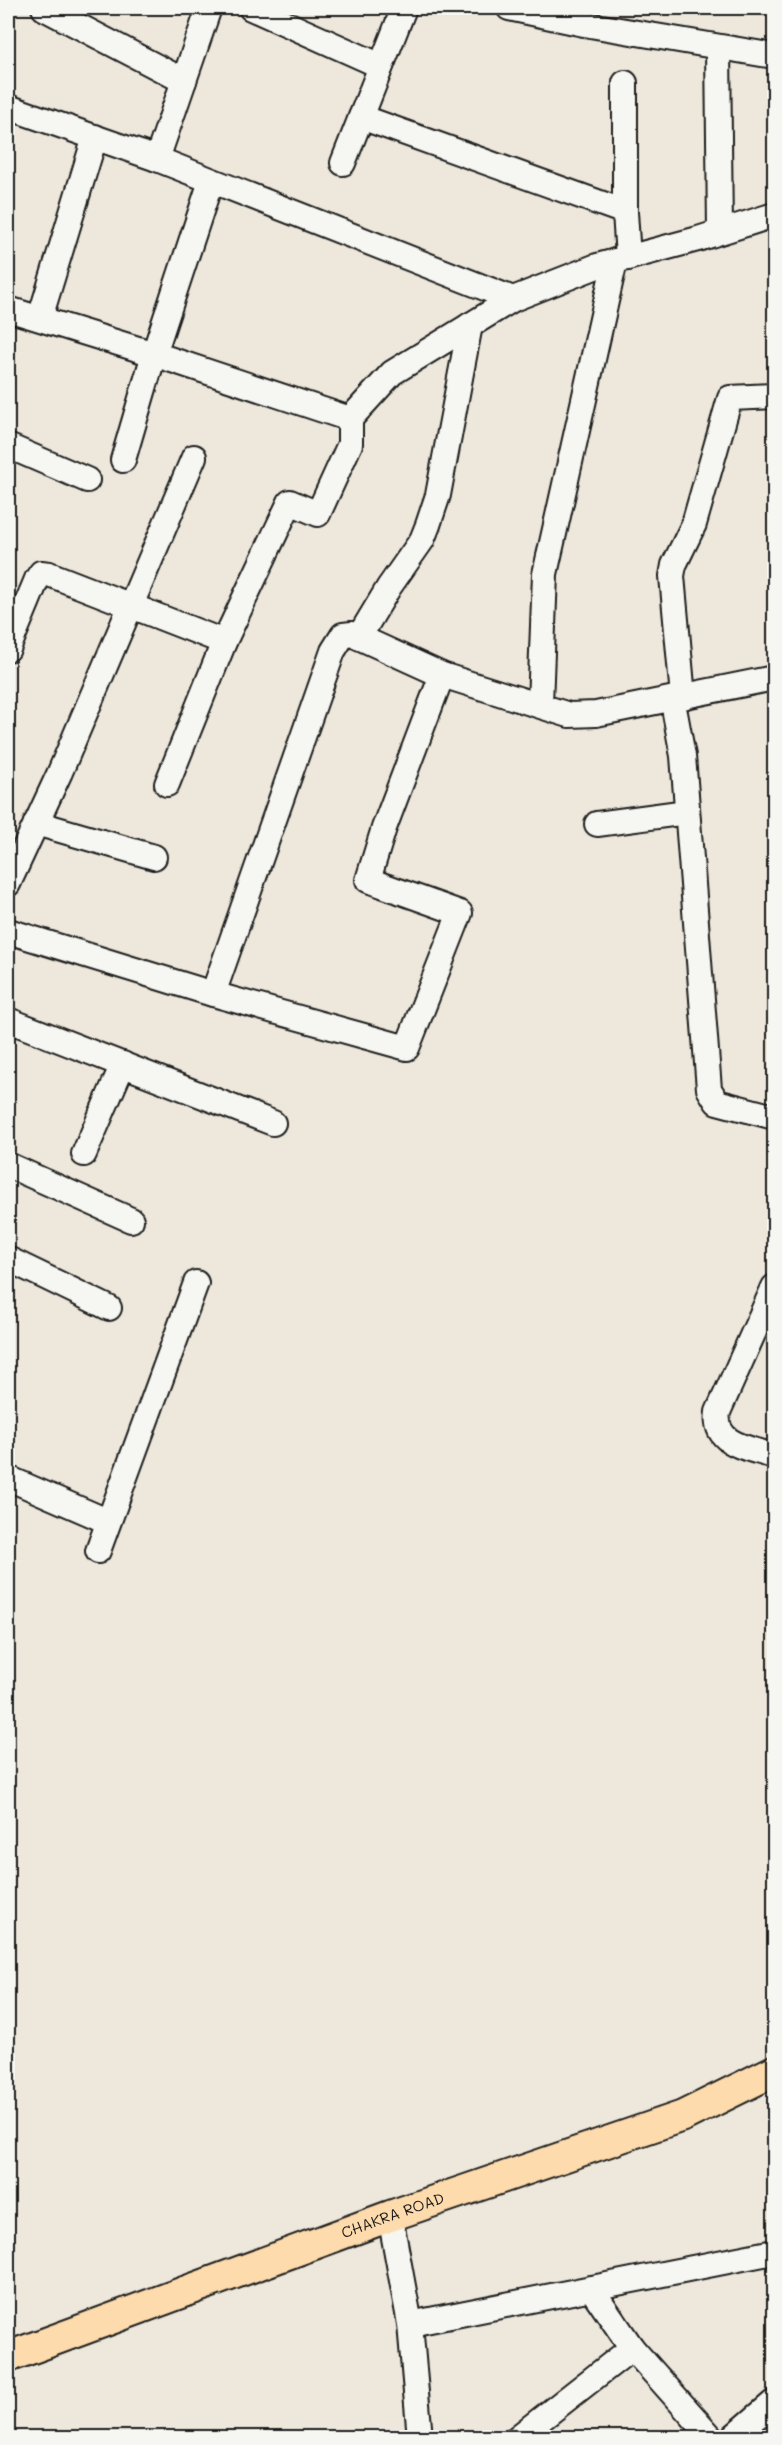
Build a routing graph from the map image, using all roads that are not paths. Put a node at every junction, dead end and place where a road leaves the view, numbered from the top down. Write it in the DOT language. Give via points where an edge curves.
graph roads {
  1 [pos="44,8"];
  2 [pos="209,8"];
  3 [pos="251,8"];
  4 [pos="404,8"];
  5 [pos="509,8"];
  6 [pos="718,47"];
  7 [pos="774,56"];
  8 [pos="381,66"];
  9 [pos="184,81"];
  10 [pos="625,83"];
  11 [pos="8,107"];
  12 [pos="361,117"];
  13 [pos="95,137"];
  14 [pos="157,159"];
  15 [pos="343,163"];
  16 [pos="211,181"];
  17 [pos="625,212"];
  18 [pos="774,215"];
  19 [pos="720,231"];
  20 [pos="622,259"];
  21 [pos="513,299"];
  22 [pos="8,309"];
  23 [pos="40,318"];
  24 [pos="470,326"];
  25 [pos="154,354"];
  26 [pos="774,396"];
  27 [pos="350,419"];
  28 [pos="8,446"];
  29 [pos="194,457"];
  30 [pos="123,460"];
  31 [pos="87,480"];
  32 [pos="130,605"];
  33 [pos="359,637"];
  34 [pos="224,642"];
  35 [pos="8,650"];
  36 [pos="442,675"];
  37 [pos="774,678"];
  38 [pos="540,704"];
  39 [pos="679,705"];
  40 [pos="167,784"];
  41 [pos="687,812"];
  42 [pos="36,823"];
  43 [pos="597,824"];
  44 [pos="154,857"];
  45 [pos="8,884"];
  46 [pos="8,931"];
  47 [pos="213,994"];
  48 [pos="8,1020"];
  49 [pos="123,1064"];
  50 [pos="774,1117"];
  51 [pos="273,1124"];
  52 [pos="84,1154"];
  53 [pos="8,1165"];
  54 [pos="131,1220"];
  55 [pos="8,1259"];
  56 [pos="196,1283"];
  57 [pos="774,1287"];
  58 [pos="109,1308"];
  59 [pos="774,1456"];
  60 [pos="8,1478"];
  61 [pos="107,1521"];
  62 [pos="98,1551"];
  63 [pos="774,2071"];
  64 [pos="390,2216"];
  65 [pos="774,2252"];
  66 [pos="591,2288"];
  67 [pos="410,2324"];
  68 [pos="632,2348"];
  69 [pos="8,2357"];
  70 [pos="774,2402"];
  71 [pos="420,2438"];
  72 [pos="517,2438"];
  73 [pos="712,2438"];
  74 [pos="732,2438"];
  1 -- 9 [label="street"];
  2 -- 9 [label="street"];
  3 -- 8 [label="street"];
  4 -- 8 [label="street"];
  5 -- 6 [label="street"];
  6 -- 7 [label="street"];
  6 -- 19 [label="street"];
  8 -- 12 [label="street"];
  9 -- 14 [label="street"];
  10 -- 17 [label="street"];
  11 -- 13 [label="street"];
  12 -- 15 [label="street"];
  12 -- 17 [label="street"];
  13 -- 14 [label="street"];
  13 -- 23 [label="street"];
  14 -- 16 [label="street"];
  16 -- 21 [label="street"];
  16 -- 25 [label="street"];
  17 -- 20 [label="street"];
  18 -- 19 [label="street"];
  19 -- 20 [label="street"];
  20 -- 21 [label="street"];
  20 -- 38 [label="street" via="577,423 545,574"];
  21 -- 24 [label="street"];
  22 -- 23 [label="street"];
  23 -- 25 [label="street"];
  24 -- 27 [label="street" via="392,373"];
  24 -- 33 [label="street" via="438,495 428,525"];
  25 -- 27 [label="street"];
  25 -- 30 [label="street"];
  26 -- 39 [label="street" via="730,398 694,524 674,565"];
  27 -- 34 [label="street" via="350,444 318,514 290,502"];
  28 -- 31 [label="street"];
  29 -- 32 [label="street"];
  32 -- 34 [label="street"];
  32 -- 35 [label="street" via="41,573"];
  32 -- 42 [label="street"];
  33 -- 36 [label="street"];
  33 -- 47 [label="street" via="342,635 333,651"];
  34 -- 40 [label="street"];
  36 -- 38 [label="street"];
  36 -- 47 [label="street" via="368,880 460,913 407,1048"];
  37 -- 39 [label="street"];
  38 -- 39 [label="street" via="569,715"];
  39 -- 41 [label="street"];
  41 -- 43 [label="street"];
  41 -- 50 [label="street" via="709,1089 717,1102"];
  42 -- 44 [label="street"];
  42 -- 45 [label="street"];
  46 -- 47 [label="street"];
  48 -- 49 [label="street"];
  49 -- 51 [label="street"];
  49 -- 52 [label="street"];
  53 -- 54 [label="street"];
  55 -- 58 [label="street"];
  56 -- 61 [label="street"];
  57 -- 59 [label="street" via="716,1423 721,1435 734,1443"];
  60 -- 61 [label="street"];
  61 -- 62 [label="street"];
  63 -- 64 [label="main road, CHAKRA ROAD" via="683,2116"];
  64 -- 67 [label="street"];
  64 -- 69 [label="main road, CHAKRA ROAD"];
  65 -- 66 [label="street"];
  66 -- 67 [label="street"];
  66 -- 68 [label="street"];
  67 -- 71 [label="street"];
  68 -- 72 [label="street"];
  68 -- 73 [label="street"];
  70 -- 74 [label="street"];
}
